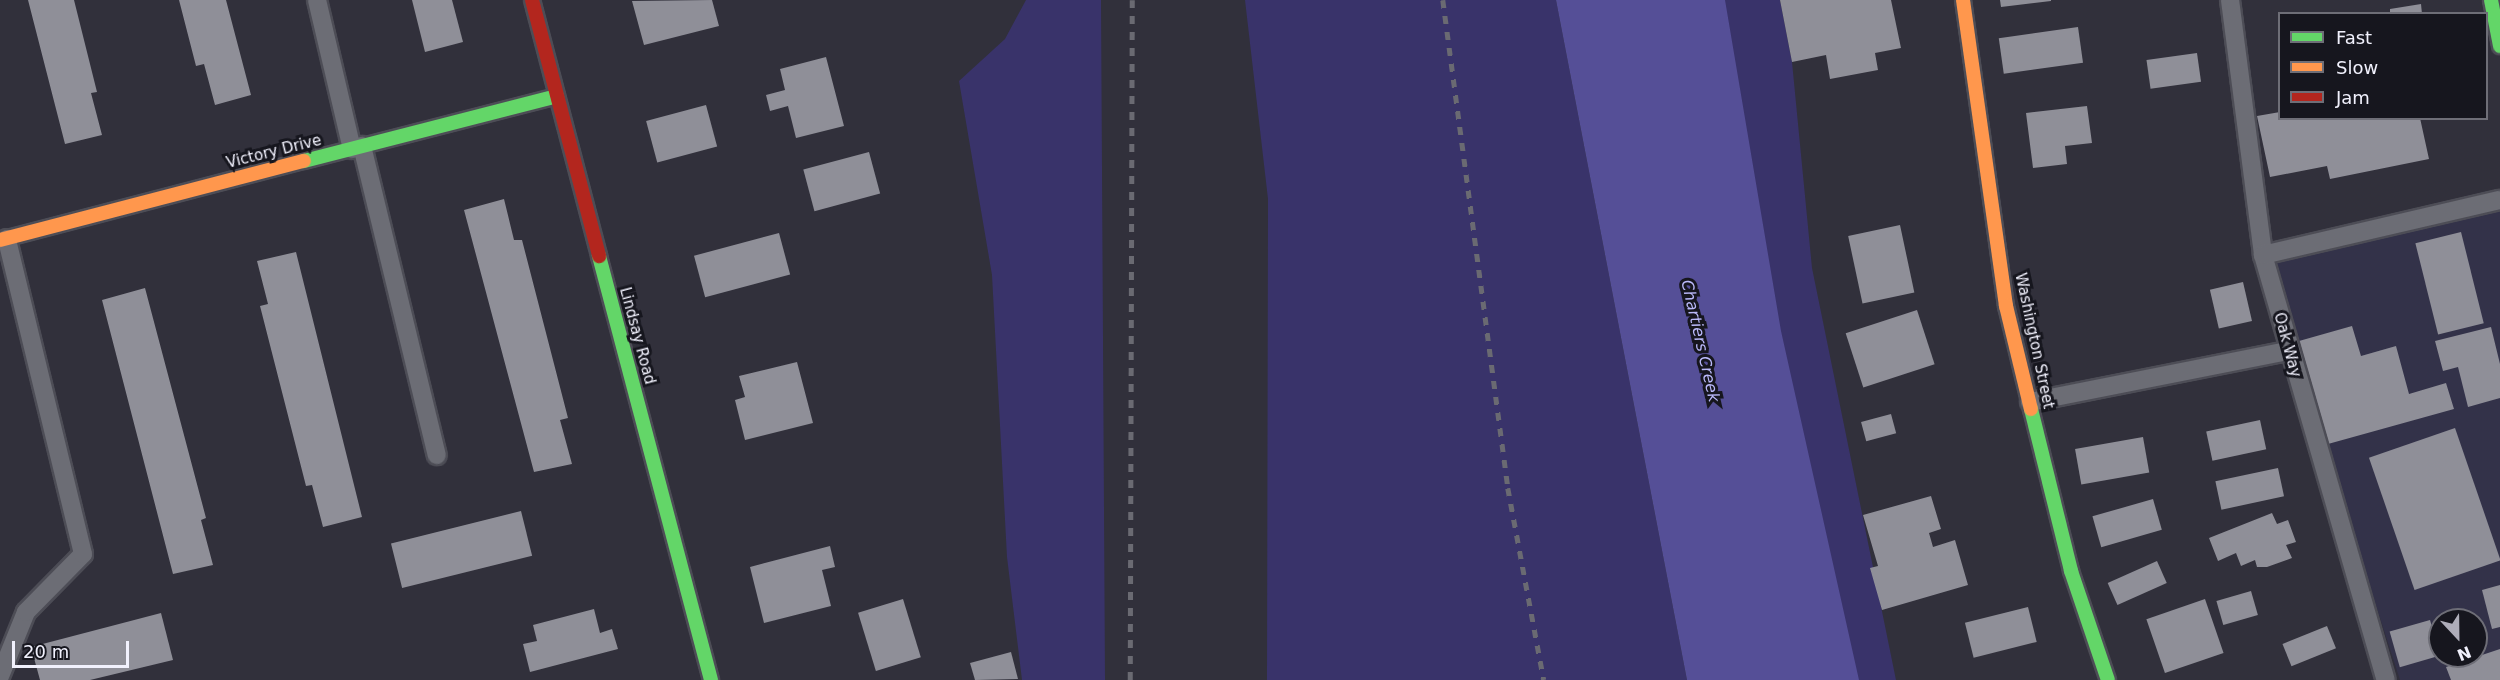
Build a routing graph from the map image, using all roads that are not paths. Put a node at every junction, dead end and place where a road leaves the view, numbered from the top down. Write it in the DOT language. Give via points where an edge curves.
graph roads {
  1 [pos="317,0"];
  2 [pos="532,0"];
  3 [pos="1963,0"];
  4 [pos="2230,0"];
  5 [pos="2491,0"];
  6 [pos="2500,46"];
  7 [pos="557,96"];
  8 [pos="357,148"];
  9 [pos="2500,200"];
  10 [pos="3,239"];
  11 [pos="2263,255"];
  12 [pos="2288,351"];
  13 [pos="2030,402"];
  14 [pos="436,455"];
  15 [pos="0,676"];
  16 [pos="711,680"];
  17 [pos="2108,680"];
  18 [pos="2386,680"];
  1 -- 8 [label="lane"];
  2 -- 7 [label="street, Lindsay Road"];
  3 -- 13 [label="street, Washington Street" via="2006,306"];
  4 -- 11 [label="lane, Oak Way"];
  5 -- 6 [label="street"];
  7 -- 8 [label="street, Victory Drive"];
  7 -- 16 [label="street, Lindsay Road"];
  8 -- 10 [label="street, Victory Drive"];
  8 -- 14 [label="lane"];
  9 -- 11 [label="lane"];
  10 -- 15 [label="lane" via="83,554 26,612"];
  11 -- 12 [label="lane, Oak Way"];
  12 -- 13 [label="lane"];
  12 -- 18 [label="lane, Oak Way"];
  13 -- 17 [label="street, Washington Street" via="2071,571"];
}
